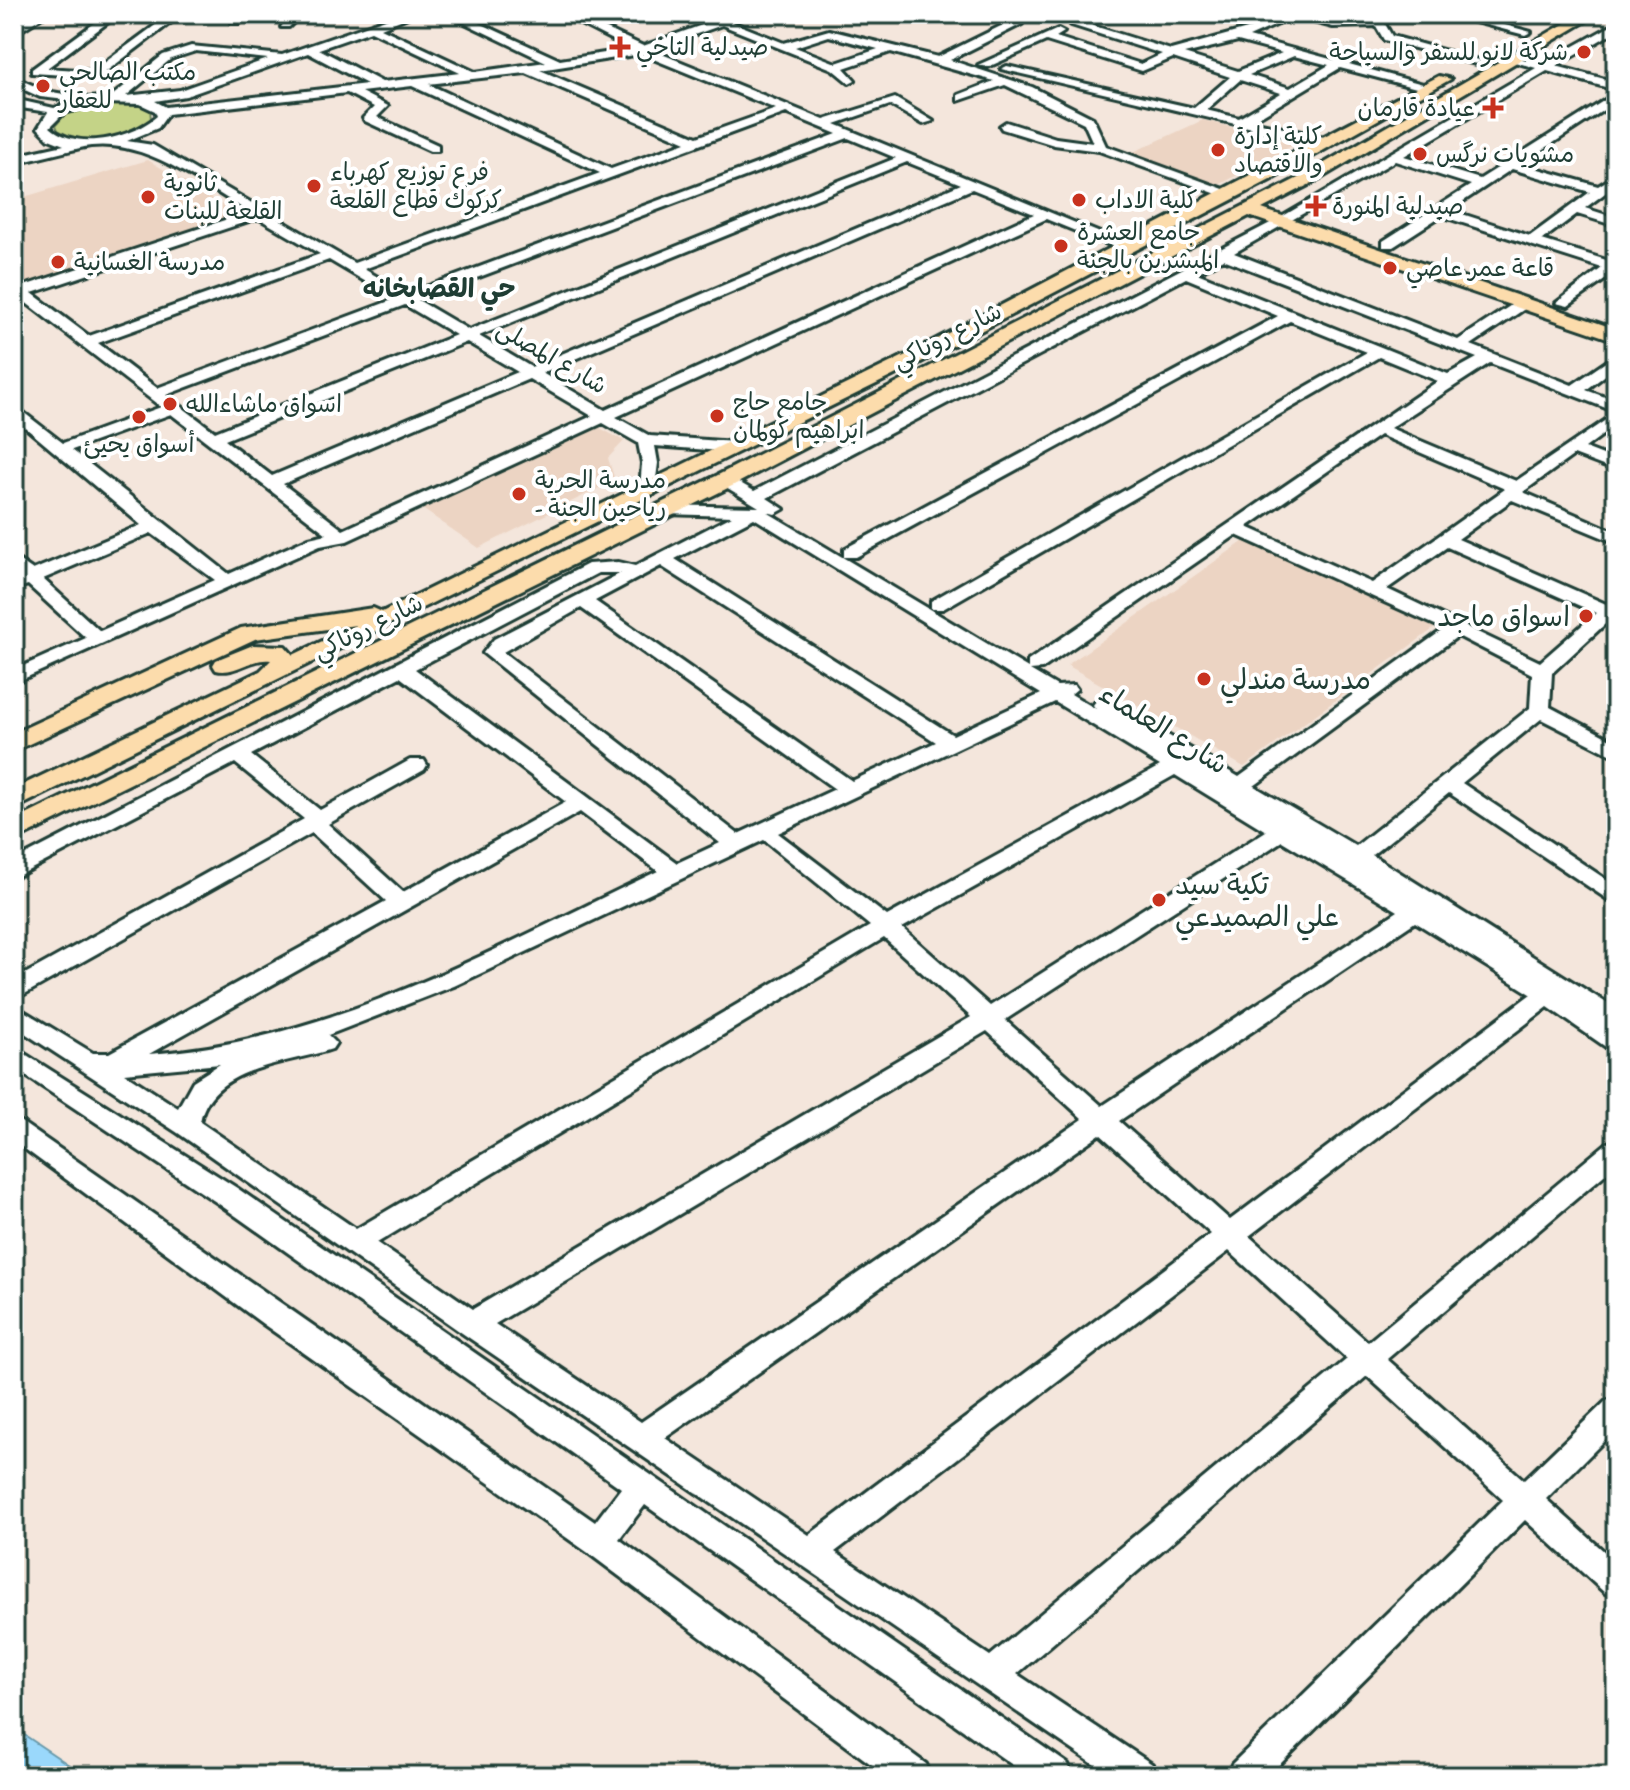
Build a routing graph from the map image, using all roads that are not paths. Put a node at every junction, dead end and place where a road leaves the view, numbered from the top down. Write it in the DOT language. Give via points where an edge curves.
graph roads {
  1 [pos="42,14"];
  2 [pos="114,14"];
  3 [pos="297,14"];
  4 [pos="359,14"];
  5 [pos="451,14"];
  6 [pos="566,14"];
  7 [pos="743,14"];
  8 [pos="1011,14"];
  9 [pos="1091,14"];
  10 [pos="1216,14"];
  11 [pos="1294,14"];
  12 [pos="1395,14"];
  13 [pos="1450,14"];
  14 [pos="1560,14"];
  15 [pos="1585,15"];
  16 [pos="405,16"];
  17 [pos="169,20"];
  18 [pos="723,22"];
  19 [pos="1075,23"];
  20 [pos="1379,23"];
  21 [pos="285,25"];
  22 [pos="1616,26"];
  23 [pos="371,27"];
  24 [pos="1262,28"];
  25 [pos="14,32"];
  26 [pos="1525,32"];
  27 [pos="1047,38"];
  28 [pos="1238,38"];
  29 [pos="788,45"];
  30 [pos="894,48"];
  31 [pos="309,49"];
  32 [pos="642,50"];
  33 [pos="1293,52"];
  34 [pos="1174,53"];
  35 [pos="123,55"];
  36 [pos="138,55"];
  37 [pos="152,56"];
  38 [pos="167,57"];
  39 [pos="283,58"];
  40 [pos="1515,59"];
  41 [pos="939,61"];
  42 [pos="1476,61"];
  43 [pos="559,64"];
  44 [pos="1338,64"];
  45 [pos="986,65"];
  46 [pos="836,67"];
  47 [pos="1547,67"];
  48 [pos="527,69"];
  49 [pos="971,69"];
  50 [pos="70,73"];
  51 [pos="1239,75"];
  52 [pos="476,76"];
  53 [pos="849,80"];
  54 [pos="14,81"];
  55 [pos="1005,81"];
  56 [pos="415,83"];
  57 [pos="1616,86"];
  58 [pos="382,87"];
  59 [pos="1428,87"];
  60 [pos="349,91"];
  61 [pos="1290,92"];
  62 [pos="42,93"];
  63 [pos="182,93"];
  64 [pos="1616,97"];
  65 [pos="116,98"];
  66 [pos="962,98"];
  67 [pos="101,99"];
  68 [pos="142,100"];
  69 [pos="14,103"];
  70 [pos="786,109"];
  71 [pos="162,110"];
  72 [pos="1198,111"];
  73 [pos="47,118"];
  74 [pos="927,121"];
  75 [pos="1243,121"];
  76 [pos="823,124"];
  77 [pos="1006,126"];
  78 [pos="150,129"];
  79 [pos="847,134"];
  80 [pos="108,142"];
  81 [pos="697,142"];
  82 [pos="1329,142"];
  83 [pos="87,143"];
  84 [pos="149,148"];
  85 [pos="434,148"];
  86 [pos="1101,148"];
  87 [pos="19,153"];
  88 [pos="1394,157"];
  89 [pos="907,158"];
  90 [pos="1511,165"];
  91 [pos="612,174"];
  92 [pos="1616,179"];
  93 [pos="1482,184"];
  94 [pos="970,185"];
  95 [pos="1600,191"];
  96 [pos="1248,202"];
  97 [pos="1575,209"];
  98 [pos="1440,211"];
  99 [pos="260,213"];
  100 [pos="1043,215"];
  101 [pos="1290,218"];
  102 [pos="1616,222"];
  103 [pos="1531,241"];
  104 [pos="1388,244"];
  105 [pos="1127,247"];
  106 [pos="1224,254"];
  107 [pos="331,255"];
  108 [pos="353,268"];
  109 [pos="1615,268"];
  110 [pos="1188,274"];
  111 [pos="18,289"];
  112 [pos="1044,290"];
  113 [pos="405,299"];
  114 [pos="1073,301"];
  115 [pos="1524,303"];
  116 [pos="1563,303"];
  117 [pos="1290,315"];
  118 [pos="1616,321"];
  119 [pos="1616,335"];
  120 [pos="470,337"];
  121 [pos="87,342"];
  122 [pos="1460,346"];
  123 [pos="1379,351"];
  124 [pos="1489,357"];
  125 [pos="1616,360"];
  126 [pos="530,373"];
  127 [pos="1449,380"];
  128 [pos="1575,390"];
  129 [pos="155,394"];
  130 [pos="1616,407"];
  131 [pos="173,408"];
  132 [pos="14,410"];
  133 [pos="602,415"];
  134 [pos="1616,418"];
  135 [pos="1379,429"];
  136 [pos="213,439"];
  137 [pos="646,441"];
  138 [pos="735,447"];
  139 [pos="61,449"];
  140 [pos="1573,449"];
  141 [pos="1616,466"];
  142 [pos="724,481"];
  143 [pos="271,483"];
  144 [pos="648,490"];
  145 [pos="1513,490"];
  146 [pos="758,504"];
  147 [pos="665,509"];
  148 [pos="153,526"];
  149 [pos="1236,528"];
  150 [pos="341,537"];
  151 [pos="1616,538"];
  152 [pos="1444,539"];
  153 [pos="850,553"];
  154 [pos="662,559"];
  155 [pos="14,562"];
  156 [pos="636,572"];
  157 [pos="22,581"];
  158 [pos="227,581"];
  159 [pos="1374,590"];
  160 [pos="583,601"];
  161 [pos="937,605"];
  162 [pos="1611,607"];
  163 [pos="405,608"];
  164 [pos="1457,628"];
  165 [pos="98,639"];
  166 [pos="1035,665"];
  167 [pos="401,668"];
  168 [pos="1542,671"];
  169 [pos="269,675"];
  170 [pos="14,677"];
  171 [pos="1072,695"];
  172 [pos="1540,710"];
  173 [pos="14,743"];
  174 [pos="952,743"];
  175 [pos="1616,750"];
  176 [pos="236,754"];
  177 [pos="14,763"];
  178 [pos="417,765"];
  179 [pos="1173,767"];
  180 [pos="1450,784"];
  181 [pos="1240,786"];
  182 [pos="850,790"];
  183 [pos="14,800"];
  184 [pos="579,804"];
  185 [pos="316,821"];
  186 [pos="14,832"];
  187 [pos="1280,832"];
  188 [pos="774,839"];
  189 [pos="735,843"];
  190 [pos="1357,856"];
  191 [pos="14,870"];
  192 [pos="674,872"];
  193 [pos="1612,888"];
  194 [pos="401,902"];
  195 [pos="1415,911"];
  196 [pos="886,927"];
  197 [pos="14,991"];
  198 [pos="1548,994"];
  199 [pos="14,1014"];
  200 [pos="988,1019"];
  201 [pos="1616,1021"];
  202 [pos="49,1038"];
  203 [pos="1616,1045"];
  204 [pos="247,1057"];
  205 [pos="18,1059"];
  206 [pos="98,1063"];
  207 [pos="1101,1120"];
  208 [pos="187,1126"];
  209 [pos="14,1127"];
  210 [pos="1616,1150"];
  211 [pos="1228,1234"];
  212 [pos="356,1242"];
  213 [pos="472,1324"];
  214 [pos="1366,1358"];
  215 [pos="571,1391"];
  216 [pos="1616,1410"];
  217 [pos="546,1419"];
  218 [pos="641,1438"];
  219 [pos="642,1485"];
  220 [pos="1523,1499"];
  221 [pos="598,1542"];
  222 [pos="810,1553"];
  223 [pos="1616,1582"];
  224 [pos="991,1675"];
  225 [pos="914,1776"];
  226 [pos="1056,1776"];
  227 [pos="1140,1776"];
  228 [pos="1244,1776"];
  1 -- 25 [label="street"];
  2 -- 50 [label="street" via="36,71"];
  3 -- 21 [label="street"];
  4 -- 16 [label="street"];
  5 -- 43 [label="street"];
  6 -- 32 [label="street"];
  7 -- 18 [label="street"];
  8 -- 41 [label="street" via="1018,22"];
  9 -- 19 [label="street"];
  10 -- 24 [label="street"];
  11 -- 20 [label="street" via="1333,24"];
  11 -- 24 [label="street"];
  12 -- 20 [label="street"];
  13 -- 26 [label="street"];
  14 -- 26 [label="main road, شارع روناكي"];
  15 -- 40 [label="main road, شارع روناكي"];
  16 -- 23 [label="street"];
  17 -- 35 [label="street"];
  18 -- 29 [label="street"];
  18 -- 32 [label="street"];
  19 -- 27 [label="street"];
  19 -- 34 [label="street"];
  20 -- 42 [label="street" via="1393,40"];
  22 -- 47 [label="street"];
  23 -- 31 [label="street"];
  23 -- 52 [label="street"];
  24 -- 28 [label="street"];
  26 -- 42 [label="main road, شارع روناكي"];
  27 -- 34 [label="street" via="1142,68"];
  27 -- 45 [label="street"];
  28 -- 33 [label="street"];
  28 -- 34 [label="street"];
  29 -- 30 [label="street" via="829,33"];
  29 -- 46 [label="street"];
  30 -- 41 [label="street"];
  30 -- 46 [label="street"];
  31 -- 39 [label="street"];
  31 -- 58 [label="street"];
  32 -- 43 [label="street"];
  32 -- 70 [label="street"];
  33 -- 44 [label="street"];
  33 -- 51 [label="street"];
  34 -- 51 [label="street"];
  35 -- 36 [label="street"];
  35 -- 50 [label="street" via="95,75"];
  37 -- 38 [label="street"];
  38 -- 39 [label="street" via="195,48"];
  38 -- 65 [label="street"];
  39 -- 63 [label="street"];
  40 -- 47 [label="street"];
  40 -- 96 [label="main road, شارع روناكي"];
  41 -- 49 [label="street"];
  42 -- 59 [label="main road, شارع روناكي"];
  43 -- 48 [label="street"];
  44 -- 59 [label="street"];
  44 -- 61 [label="street"];
  45 -- 49 [label="street"];
  45 -- 72 [label="street"];
  46 -- 53 [label="street"];
  47 -- 57 [label="street"];
  47 -- 88 [label="street"];
  48 -- 52 [label="street"];
  48 -- 81 [label="street"];
  49 -- 55 [label="street"];
  50 -- 62 [label="street"];
  51 -- 61 [label="street"];
  51 -- 72 [label="street"];
  52 -- 56 [label="street"];
  54 -- 62 [label="street"];
  55 -- 66 [label="street"];
  55 -- 86 [label="street" via="1089,121"];
  56 -- 58 [label="street"];
  56 -- 91 [label="street"];
  58 -- 60 [label="street"];
  59 -- 82 [label="main road, شارع روناكي"];
  60 -- 71 [label="street"];
  60 -- 85 [label="street" via="382,106 369,118"];
  61 -- 75 [label="street"];
  62 -- 67 [label="street"];
  62 -- 73 [label="street"];
  63 -- 68 [label="street"];
  63 -- 71 [label="street"];
  64 -- 90 [label="street"];
  65 -- 67 [label="street"];
  65 -- 68 [label="street"];
  67 -- 73 [label="street"];
  68 -- 71 [label="street"];
  69 -- 73 [label="street"];
  70 -- 76 [label="street"];
  70 -- 81 [label="street"];
  71 -- 78 [label="street" via="163,117"];
  72 -- 75 [label="street"];
  73 -- 83 [label="street" via="56,139"];
  73 -- 87 [label="street"];
  74 -- 76 [label="street" via="891,101"];
  75 -- 82 [label="street"];
  76 -- 79 [label="street"];
  77 -- 86 [label="street"];
  78 -- 80 [label="street"];
  78 -- 84 [label="street"];
  79 -- 89 [label="street"];
  79 -- 113 [label="street"];
  80 -- 83 [label="street"];
  80 -- 84 [label="street, شارع المصلى"];
  81 -- 91 [label="street"];
  82 -- 96 [label="main road, شارع روناكي"];
  83 -- 87 [label="street"];
  84 -- 99 [label="street, شارع المصلى"];
  86 -- 96 [label="street"];
  88 -- 93 [label="street"];
  88 -- 101 [label="street"];
  89 -- 94 [label="street"];
  89 -- 120 [label="street"];
  90 -- 93 [label="street"];
  90 -- 95 [label="street"];
  91 -- 108 [label="street"];
  92 -- 95 [label="street"];
  93 -- 98 [label="street"];
  94 -- 100 [label="street"];
  94 -- 126 [label="street"];
  95 -- 97 [label="street"];
  96 -- 101 [label="main road"];
  96 -- 105 [label="main road, شارع روناكي"];
  96 -- 114 [label="main road, شارع روناكي"];
  97 -- 102 [label="street"];
  97 -- 103 [label="street"];
  98 -- 103 [label="street"];
  98 -- 104 [label="street"];
  99 -- 107 [label="street, شارع المصلى"];
  99 -- 111 [label="street"];
  100 -- 105 [label="street"];
  100 -- 133 [label="street"];
  101 -- 104 [label="main road"];
  101 -- 106 [label="street"];
  101 -- 115 [label="main road"];
  103 -- 109 [label="street"];
  104 -- 116 [label="main road"];
  105 -- 112 [label="main road, شارع روناكي"];
  106 -- 110 [label="street"];
  106 -- 122 [label="street"];
  107 -- 108 [label="street, شارع المصلى"];
  107 -- 121 [label="street"];
  108 -- 113 [label="street, شارع المصلى"];
  109 -- 116 [label="street"];
  110 -- 117 [label="street"];
  110 -- 146 [label="street"];
  111 -- 121 [label="street"];
  112 -- 114 [label="main road"];
  112 -- 138 [label="main road, شارع روناكي"];
  113 -- 120 [label="street, شارع المصلى"];
  113 -- 129 [label="street"];
  114 -- 142 [label="main road, شارع روناكي"];
  115 -- 119 [label="main road"];
  115 -- 122 [label="street"];
  116 -- 118 [label="main road"];
  117 -- 123 [label="street"];
  117 -- 153 [label="street"];
  120 -- 126 [label="street, شارع المصلى"];
  120 -- 136 [label="street"];
  121 -- 129 [label="street"];
  122 -- 124 [label="street"];
  123 -- 127 [label="street"];
  123 -- 161 [label="street"];
  124 -- 127 [label="street"];
  124 -- 128 [label="street"];
  125 -- 128 [label="street"];
  126 -- 133 [label="street, شارع المصلى"];
  126 -- 143 [label="street"];
  127 -- 135 [label="street"];
  128 -- 130 [label="street"];
  129 -- 131 [label="street"];
  131 -- 136 [label="street"];
  131 -- 139 [label="street"];
  132 -- 139 [label="street"];
  133 -- 137 [label="street, شارع المصلى"];
  133 -- 150 [label="street"];
  134 -- 140 [label="street"];
  135 -- 145 [label="street"];
  135 -- 149 [label="street"];
  136 -- 143 [label="street"];
  137 -- 138 [label="street, شارع المصلى"];
  137 -- 144 [label="street"];
  138 -- 144 [label="main road, شارع روناكي"];
  139 -- 148 [label="street"];
  140 -- 141 [label="street"];
  140 -- 145 [label="street"];
  142 -- 146 [label="street, شارع العلماء"];
  142 -- 147 [label="main road, شارع روناكي"];
  143 -- 150 [label="street"];
  144 -- 163 [label="main road, شارع روناكي"];
  145 -- 151 [label="street"];
  145 -- 152 [label="street"];
  146 -- 147 [label="street, شارع العلماء"];
  146 -- 153 [label="street, شارع العلماء"];
  146 -- 154 [label="street"];
  146 -- 171 [label="street, شارع العلماء"];
  147 -- 186 [label="main road, شارع روناكي"];
  148 -- 157 [label="street"];
  148 -- 158 [label="street"];
  149 -- 159 [label="street"];
  149 -- 166 [label="street"];
  150 -- 158 [label="street" via="315,542"];
  152 -- 159 [label="street"];
  152 -- 162 [label="street"];
  153 -- 161 [label="street, شارع العلماء"];
  154 -- 156 [label="street"];
  154 -- 174 [label="street"];
  155 -- 157 [label="street"];
  156 -- 160 [label="street"];
  156 -- 167 [label="street" via="594,568"];
  157 -- 165 [label="street"];
  158 -- 165 [label="street"];
  159 -- 164 [label="street"];
  160 -- 182 [label="street"];
  160 -- 189 [label="street" via="501,643 492,653 495,658"];
  161 -- 166 [label="street, شارع العلماء"];
  162 -- 168 [label="street"];
  163 -- 169 [label="main road, شارع روناكي"];
  163 -- 173 [label="main road" via="249,633"];
  164 -- 168 [label="street"];
  164 -- 181 [label="street"];
  165 -- 170 [label="street"];
  166 -- 171 [label="street, شارع العلماء"];
  167 -- 176 [label="street"];
  167 -- 184 [label="street"];
  168 -- 172 [label="street"];
  169 -- 177 [label="main road" via="284,660 283,654 253,652"];
  169 -- 183 [label="main road, شارع روناكي"];
  171 -- 174 [label="street"];
  171 -- 179 [label="street, شارع العلماء"];
  171 -- 181 [label="street, شارع العلماء"];
  171 -- 188 [label="street"];
  172 -- 175 [label="street"];
  172 -- 180 [label="street"];
  174 -- 182 [label="street"];
  176 -- 185 [label="street"];
  176 -- 191 [label="street"];
  178 -- 185 [label="street"];
  179 -- 187 [label="street, شارع العلماء"];
  179 -- 196 [label="street"];
  180 -- 190 [label="street"];
  180 -- 193 [label="street"];
  181 -- 190 [label="street, شارع العلماء"];
  182 -- 189 [label="street"];
  184 -- 192 [label="street"];
  184 -- 194 [label="street"];
  185 -- 194 [label="street"];
  185 -- 197 [label="street"];
  187 -- 195 [label="street, شارع العلماء"];
  187 -- 200 [label="street"];
  188 -- 196 [label="street"];
  188 -- 204 [label="street" via="415,1009 316,1046"];
  189 -- 192 [label="street"];
  190 -- 201 [label="street, شارع العلماء"];
  192 -- 204 [label="street" via="404,998"];
  194 -- 206 [label="street"];
  195 -- 198 [label="street, شارع العلماء"];
  195 -- 207 [label="street"];
  196 -- 200 [label="street"];
  196 -- 212 [label="street"];
  198 -- 203 [label="street, شارع العلماء"];
  198 -- 211 [label="street"];
  199 -- 202 [label="street"];
  200 -- 207 [label="street"];
  200 -- 213 [label="street"];
  202 -- 205 [label="street"];
  202 -- 206 [label="street"];
  204 -- 206 [label="street" via="153,1065"];
  204 -- 208 [label="street" via="202,1086 190,1103"];
  205 -- 217 [label="street" via="146,1140"];
  206 -- 208 [label="street"];
  207 -- 211 [label="street"];
  207 -- 218 [label="street"];
  208 -- 212 [label="street"];
  209 -- 221 [label="street" via="273,1316"];
  210 -- 214 [label="street"];
  211 -- 214 [label="street"];
  211 -- 222 [label="street"];
  212 -- 213 [label="street"];
  213 -- 215 [label="street"];
  214 -- 220 [label="street"];
  214 -- 224 [label="street"];
  215 -- 217 [label="street"];
  215 -- 218 [label="street"];
  216 -- 220 [label="street"];
  217 -- 219 [label="street"];
  218 -- 222 [label="street"];
  219 -- 221 [label="street"];
  219 -- 226 [label="street"];
  220 -- 223 [label="street"];
  220 -- 228 [label="street"];
  221 -- 225 [label="street"];
  222 -- 224 [label="street"];
  224 -- 227 [label="street"];
}
